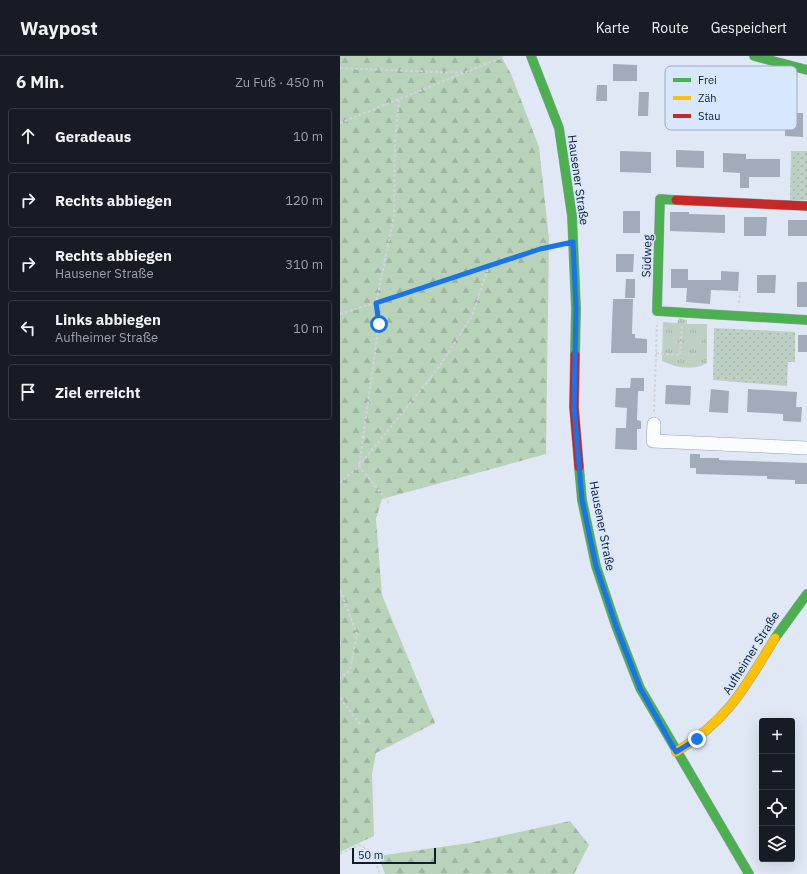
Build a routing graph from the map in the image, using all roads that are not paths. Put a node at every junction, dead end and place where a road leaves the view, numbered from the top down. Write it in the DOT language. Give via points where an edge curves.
graph roads {
  1 [pos="531,56"];
  2 [pos="754,56"];
  3 [pos="792,66"];
  4 [pos="797,67"];
  5 [pos="807,70"];
  6 [pos="807,206"];
  7 [pos="807,320"];
  8 [pos="654,424"];
  9 [pos="807,448"];
  10 [pos="807,594"];
  11 [pos="676,752"];
  12 [pos="749,874"];
  1 -- 11 [label="street, Hausener Straße" via="559,128 572,216 576,308 574,407 582,500 596,566 616,626 640,688"];
  2 -- 3 [label="street"];
  4 -- 5 [label="street"];
  6 -- 7 [label="street, Südweg" via="660,199 657,311"];
  8 -- 9 [label="street" via="653,441"];
  10 -- 11 [label="street, Aufheimer Straße" via="778,631 733,704 697,739"];
  11 -- 12 [label="street, Hausener Straße"];
}
